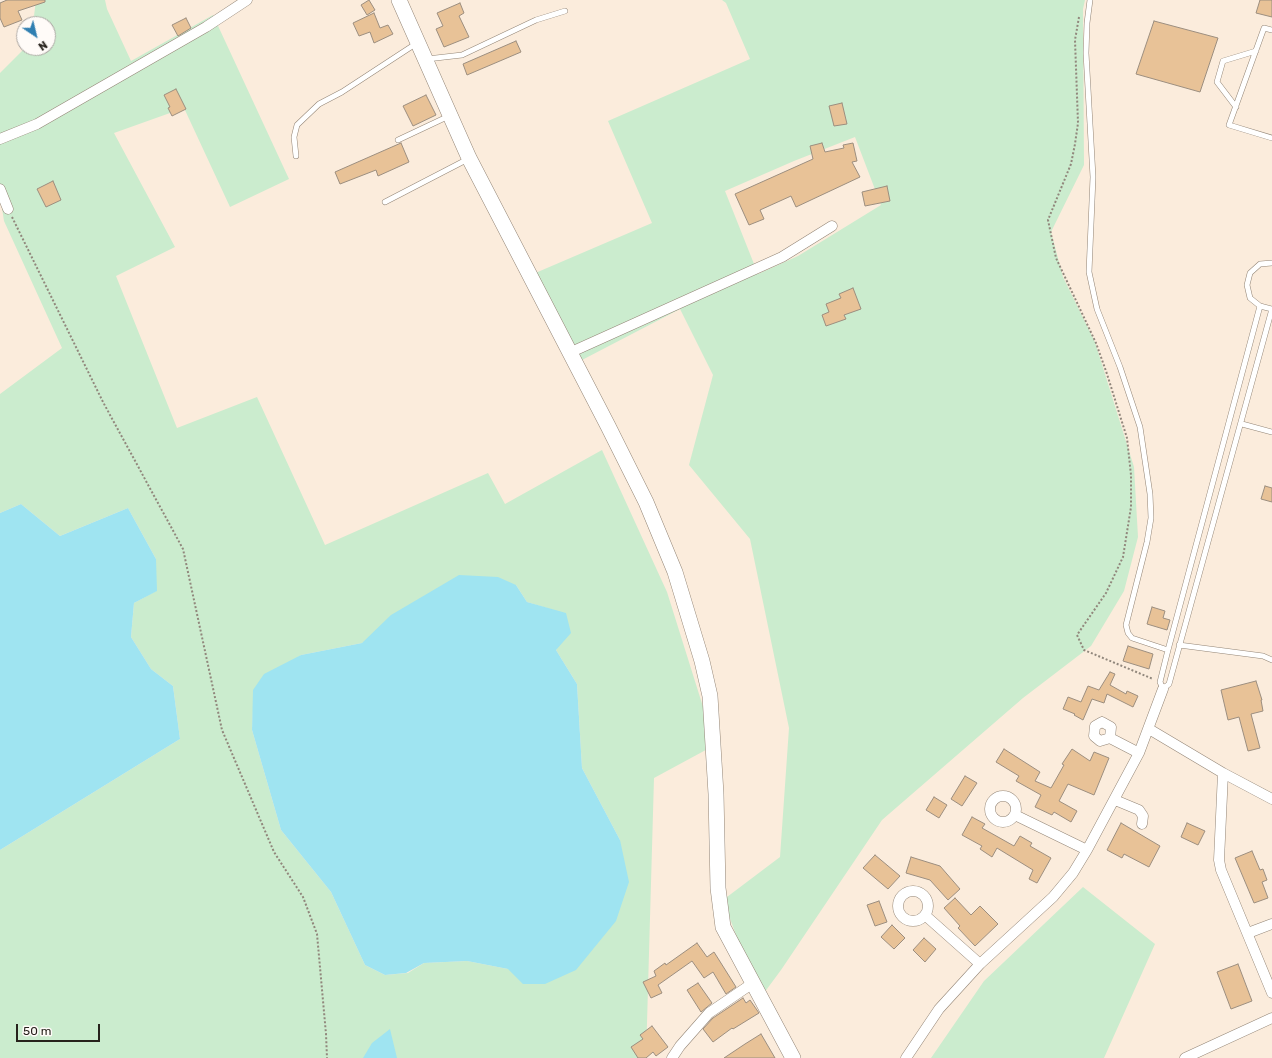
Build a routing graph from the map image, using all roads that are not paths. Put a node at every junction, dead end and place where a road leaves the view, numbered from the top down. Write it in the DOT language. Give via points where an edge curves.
graph roads {
  1 [pos="247,0"];
  2 [pos="399,0"];
  3 [pos="1090,0"];
  4 [pos="565,11"];
  5 [pos="1272,30"];
  6 [pos="418,42"];
  7 [pos="1256,50"];
  8 [pos="426,60"];
  9 [pos="1236,107"];
  10 [pos="449,116"];
  11 [pos="1272,138"];
  12 [pos="0,139"];
  13 [pos="398,140"];
  14 [pos="296,156"];
  15 [pos="469,158"];
  16 [pos="0,189"];
  17 [pos="385,202"];
  18 [pos="8,209"];
  19 [pos="832,226"];
  20 [pos="1272,263"];
  21 [pos="1260,306"];
  22 [pos="1272,309"];
  23 [pos="569,353"];
  24 [pos="1242,424"];
  25 [pos="1272,432"];
  26 [pos="1179,645"];
  27 [pos="1168,650"];
  28 [pos="1272,660"];
  29 [pos="1162,685"];
  30 [pos="1149,729"];
  31 [pos="1110,738"];
  32 [pos="1139,753"];
  33 [pos="1223,773"];
  34 [pos="1272,799"];
  35 [pos="1115,800"];
  36 [pos="1015,815"];
  37 [pos="1142,824"];
  38 [pos="1087,850"];
  39 [pos="926,916"];
  40 [pos="1272,924"];
  41 [pos="1248,933"];
  42 [pos="980,964"];
  43 [pos="752,983"];
  44 [pos="1272,993"];
  45 [pos="1272,1018"];
  46 [pos="672,1058"];
  47 [pos="792,1058"];
  48 [pos="906,1058"];
  49 [pos="1185,1058"];
  1 -- 12 [label="street" via="206,27 36,124"];
  2 -- 6 [label="main road"];
  3 -- 27 [label="lane" via="1086,53 1092,177 1089,272 1097,309 1140,427 1150,494 1151,518 1147,542 1126,625 1132,638"];
  4 -- 8 [label="lane" via="536,20 462,55"];
  5 -- 7 [label="lane" via="1264,28"];
  6 -- 8 [label="main road"];
  6 -- 14 [label="lane" via="342,92 319,104 298,125 294,137"];
  7 -- 9 [label="lane"];
  7 -- 9 [label="lane" via="1222,61 1217,82"];
  8 -- 10 [label="main road"];
  9 -- 11 [label="lane" via="1229,125"];
  10 -- 13 [label="lane"];
  10 -- 15 [label="main road"];
  15 -- 17 [label="lane"];
  15 -- 23 [label="main road"];
  16 -- 18 [label="street"];
  19 -- 23 [label="street" via="782,256"];
  20 -- 21 [label="lane" via="1260,264 1250,273 1247,286 1250,298"];
  21 -- 22 [label="lane"];
  21 -- 27 [label="lane"];
  22 -- 24 [label="lane"];
  23 -- 43 [label="main road" via="646,502 675,572 702,661 710,696 718,888 723,927"];
  24 -- 25 [label="lane"];
  24 -- 26 [label="lane"];
  26 -- 28 [label="lane" via="1263,656"];
  26 -- 29 [label="lane" via="1170,684"];
  27 -- 29 [label="lane"];
  29 -- 30 [label="street"];
  30 -- 32 [label="street"];
  30 -- 33 [label="street"];
  31 -- 32 [label="street"];
  32 -- 35 [label="street"];
  33 -- 34 [label="street"];
  33 -- 41 [label="street" via="1219,860"];
  35 -- 37 [label="street" via="1139,810 1143,816"];
  35 -- 38 [label="street"];
  36 -- 38 [label="street"];
  38 -- 42 [label="street" via="1073,873 1053,896"];
  39 -- 42 [label="street"];
  40 -- 41 [label="street"];
  41 -- 44 [label="street"];
  42 -- 48 [label="street" via="939,1009"];
  43 -- 46 [label="street" via="709,1013"];
  43 -- 47 [label="main road"];
  45 -- 49 [label="street"];
}
